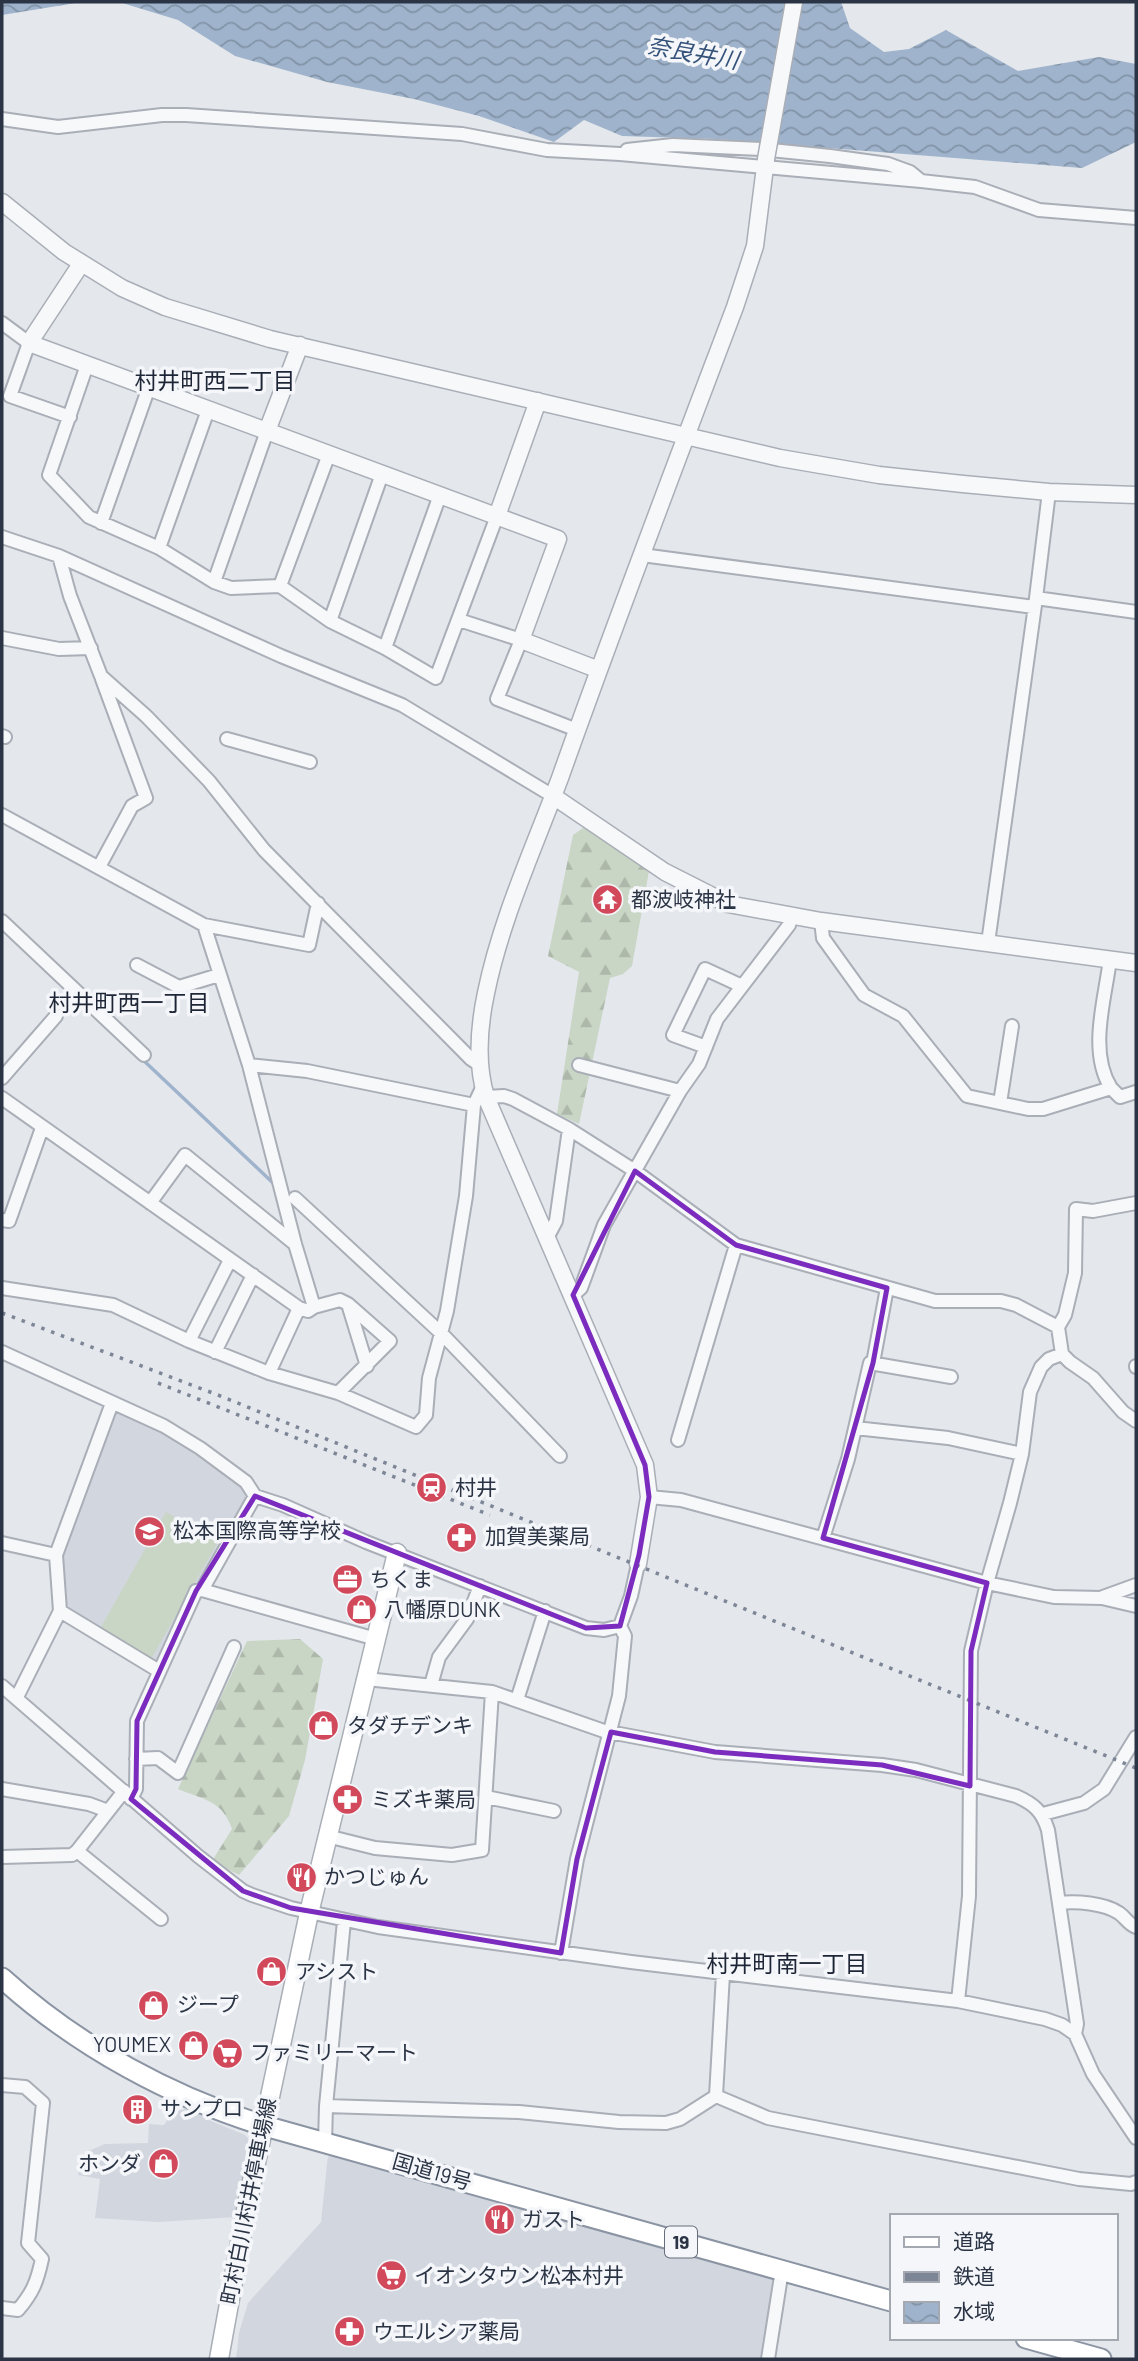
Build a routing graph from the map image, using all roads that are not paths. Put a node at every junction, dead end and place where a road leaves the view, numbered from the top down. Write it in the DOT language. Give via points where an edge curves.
graph roads {
  1 [pos="794,2"];
  2 [pos="2,120"];
  3 [pos="620,154"];
  4 [pos="766,163"];
  5 [pos="921,181"];
  6 [pos="2,202"];
  7 [pos="1136,218"];
  8 [pos="80,264"];
  9 [pos="2,323"];
  10 [pos="29,343"];
  11 [pos="300,345"];
  12 [pos="87,365"];
  13 [pos="149,387"];
  14 [pos="538,401"];
  15 [pos="208,410"];
  16 [pos="70,417"];
  17 [pos="267,431"];
  18 [pos="686,437"];
  19 [pos="329,454"];
  20 [pos="382,474"];
  21 [pos="1049,492"];
  22 [pos="439,495"];
  23 [pos="1136,495"];
  24 [pos="497,516"];
  25 [pos="102,523"];
  26 [pos="2,537"];
  27 [pos="159,548"];
  28 [pos="642,555"];
  29 [pos="59,556"];
  30 [pos="214,582"];
  31 [pos="280,586"];
  32 [pos="1035,603"];
  33 [pos="1136,612"];
  34 [pos="459,620"];
  35 [pos="330,621"];
  36 [pos="2,638"];
  37 [pos="521,640"];
  38 [pos="90,648"];
  39 [pos="385,648"];
  40 [pos="599,670"];
  41 [pos="101,677"];
  42 [pos="577,730"];
  43 [pos="227,739"];
  44 [pos="310,762"];
  45 [pos="553,796"];
  46 [pos="2,815"];
  47 [pos="99,867"];
  48 [pos="318,903"];
  49 [pos="792,916"];
  50 [pos="2,921"];
  51 [pos="821,921"];
  52 [pos="204,925"];
  53 [pos="988,943"];
  54 [pos="1110,959"];
  55 [pos="1136,963"];
  56 [pos="137,965"];
  57 [pos="219,975"];
  58 [pos="742,986"];
  59 [pos="56,1016"];
  60 [pos="1012,1026"];
  61 [pos="706,1046"];
  62 [pos="144,1055"];
  63 [pos="249,1065"];
  64 [pos="480,1065"];
  65 [pos="579,1065"];
  66 [pos="2,1078"];
  67 [pos="1111,1088"];
  68 [pos="680,1091"];
  69 [pos="1136,1092"];
  70 [pos="481,1096"];
  71 [pos="2,1098"];
  72 [pos="1000,1103"];
  73 [pos="42,1128"];
  74 [pos="569,1129"];
  75 [pos="635,1171"];
  76 [pos="295,1198"];
  77 [pos="150,1203"];
  78 [pos="1136,1203"];
  79 [pos="2,1220"];
  80 [pos="547,1238"];
  81 [pos="295,1244"];
  82 [pos="736,1245"];
  83 [pos="230,1260"];
  84 [pos="253,1275"];
  85 [pos="2,1288"];
  86 [pos="887,1288"];
  87 [pos="573,1295"];
  88 [pos="348,1304"];
  89 [pos="314,1307"];
  90 [pos="299,1308"];
  91 [pos="1058,1327"];
  92 [pos="442,1334"];
  93 [pos="189,1341"];
  94 [pos="2,1352"];
  95 [pos="215,1352"];
  96 [pos="1062,1353"];
  97 [pos="873,1363"];
  98 [pos="367,1366"];
  99 [pos="269,1373"];
  100 [pos="951,1377"];
  101 [pos="338,1393"];
  102 [pos="112,1403"];
  103 [pos="1136,1421"];
  104 [pos="855,1428"];
  105 [pos="678,1440"];
  106 [pos="1022,1454"];
  107 [pos="560,1456"];
  108 [pos="255,1496"];
  109 [pos="649,1497"];
  110 [pos="823,1538"];
  111 [pos="2,1543"];
  112 [pos="397,1553"];
  113 [pos="56,1555"];
  114 [pos="638,1564"];
  115 [pos="987,1583"];
  116 [pos="1136,1585"];
  117 [pos="480,1586"];
  118 [pos="202,1590"];
  119 [pos="1102,1598"];
  120 [pos="1136,1606"];
  121 [pos="60,1611"];
  122 [pos="544,1611"];
  123 [pos="620,1626"];
  124 [pos="376,1639"];
  125 [pos="234,1647"];
  126 [pos="159,1671"];
  127 [pos="366,1679"];
  128 [pos="431,1685"];
  129 [pos="2,1686"];
  130 [pos="492,1692"];
  131 [pos="17,1697"];
  132 [pos="517,1700"];
  133 [pos="611,1732"];
  134 [pos="1136,1737"];
  135 [pos="136,1759"];
  136 [pos="970,1786"];
  137 [pos="2,1789"];
  138 [pos="127,1795"];
  139 [pos="486,1797"];
  140 [pos="108,1811"];
  141 [pos="554,1811"];
  142 [pos="1043,1814"];
  143 [pos="327,1836"];
  144 [pos="78,1852"];
  145 [pos="2,1857"];
  146 [pos="1059,1903"];
  147 [pos="309,1913"];
  148 [pos="161,1919"];
  149 [pos="344,1921"];
  150 [pos="1136,1927"];
  151 [pos="561,1953"];
  152 [pos="723,1974"];
  153 [pos="2,1978"];
  154 [pos="958,2001"];
  155 [pos="1075,2034"];
  156 [pos="2,2085"];
  157 [pos="716,2096"];
  158 [pos="326,2106"];
  159 [pos="263,2126"];
  160 [pos="1136,2138"];
  161 [pos="325,2143"];
  162 [pos="1136,2182"];
  163 [pos="782,2270"];
  164 [pos="890,2301"];
  165 [pos="2,2308"];
  166 [pos="1029,2340"];
  167 [pos="1052,2353"];
  168 [pos="219,2359"];
  169 [pos="768,2359"];
  170 [pos="1101,2359"];
  1 -- 4 [label="street, bridge"];
  2 -- 3 [label="street" via="58,127 186,115 462,134 547,150"];
  3 -- 4 [label="street"];
  3 -- 5 [label="street" via="673,145 775,150 888,164"];
  4 -- 5 [label="street"];
  4 -- 18 [label="street" via="755,246"];
  5 -- 7 [label="street" via="975,187 1039,210"];
  6 -- 8 [label="street"];
  8 -- 10 [label="street"];
  8 -- 11 [label="street" via="165,307"];
  9 -- 10 [label="street"];
  10 -- 12 [label="street"];
  10 -- 16 [label="street" via="10,396"];
  11 -- 14 [label="street"];
  11 -- 17 [label="street"];
  12 -- 13 [label="street"];
  12 -- 16 [label="street"];
  13 -- 15 [label="street"];
  13 -- 25 [label="street"];
  14 -- 18 [label="street"];
  14 -- 24 [label="street"];
  15 -- 17 [label="street"];
  15 -- 27 [label="street"];
  16 -- 25 [label="street" via="49,475 89,517"];
  17 -- 19 [label="street"];
  17 -- 30 [label="street"];
  18 -- 21 [label="street" via="879,475"];
  18 -- 28 [label="street"];
  19 -- 20 [label="street"];
  19 -- 31 [label="street"];
  20 -- 22 [label="street"];
  20 -- 35 [label="street"];
  21 -- 23 [label="street"];
  21 -- 32 [label="street"];
  22 -- 24 [label="street"];
  22 -- 39 [label="street"];
  24 -- 34 [label="street"];
  24 -- 37 [label="street" via="558,540"];
  25 -- 27 [label="street"];
  26 -- 29 [label="street"];
  27 -- 30 [label="street"];
  28 -- 32 [label="street"];
  28 -- 40 [label="street"];
  29 -- 38 [label="street"];
  29 -- 45 [label="street" via="402,705"];
  30 -- 31 [label="street" via="231,588"];
  31 -- 35 [label="street"];
  32 -- 33 [label="street"];
  32 -- 53 [label="street"];
  34 -- 37 [label="street"];
  34 -- 39 [label="street" via="436,678"];
  35 -- 39 [label="street"];
  36 -- 38 [label="street" via="59,649"];
  37 -- 40 [label="street"];
  37 -- 42 [label="street" via="497,699"];
  38 -- 41 [label="street"];
  40 -- 42 [label="street"];
  41 -- 47 [label="street" via="146,798 132,806"];
  41 -- 48 [label="street" via="209,781 264,850"];
  42 -- 45 [label="street"];
  43 -- 44 [label="street"];
  45 -- 49 [label="street" via="707,895 728,904"];
  45 -- 64 [label="street" via="494,960"];
  46 -- 47 [label="street"];
  47 -- 52 [label="street"];
  48 -- 52 [label="street" via="309,945"];
  48 -- 64 [label="street" via="420,1010"];
  49 -- 51 [label="street"];
  49 -- 58 [label="street"];
  50 -- 62 [label="street"];
  51 -- 53 [label="street"];
  51 -- 72 [label="street" via="823,938 864,995 903,1016 967,1096"];
  52 -- 57 [label="street"];
  53 -- 54 [label="street"];
  54 -- 55 [label="street"];
  54 -- 67 [label="street" via="1099,1058"];
  56 -- 57 [label="street" via="179,987"];
  57 -- 63 [label="street"];
  58 -- 61 [label="street" via="717,1019"];
  58 -- 61 [label="street" via="705,969 673,1035"];
  59 -- 66 [label="street"];
  60 -- 72 [label="street"];
  61 -- 68 [label="street"];
  63 -- 70 [label="street"];
  63 -- 81 [label="street"];
  64 -- 70 [label="street"];
  65 -- 68 [label="street"];
  67 -- 69 [label="street" via="1120,1097"];
  67 -- 72 [label="street" via="1043,1109"];
  68 -- 75 [label="street"];
  70 -- 74 [label="street" via="513,1099"];
  70 -- 80 [label="street"];
  70 -- 92 [label="street"];
  71 -- 73 [label="street"];
  73 -- 77 [label="street"];
  73 -- 79 [label="street" via="9,1222"];
  74 -- 75 [label="street"];
  74 -- 80 [label="street" via="556,1221"];
  75 -- 82 [label="street"];
  75 -- 87 [label="street" via="604,1225 581,1288"];
  76 -- 92 [label="street"];
  77 -- 81 [label="street" via="185,1155"];
  77 -- 83 [label="street"];
  78 -- 91 [label="street" via="1093,1211 1076,1209 1075,1273"];
  80 -- 87 [label="street"];
  81 -- 89 [label="street"];
  82 -- 86 [label="street"];
  82 -- 105 [label="street"];
  83 -- 84 [label="street"];
  83 -- 93 [label="street"];
  84 -- 90 [label="street"];
  84 -- 95 [label="street"];
  85 -- 93 [label="street" via="113,1305"];
  86 -- 91 [label="street" via="935,1301 1001,1301"];
  86 -- 97 [label="street"];
  87 -- 109 [label="street" via="639,1448"];
  88 -- 89 [label="street" via="340,1300"];
  88 -- 98 [label="street"];
  88 -- 98 [label="street" via="390,1341"];
  89 -- 90 [label="street" via="308,1311"];
  90 -- 99 [label="street"];
  91 -- 96 [label="street"];
  92 -- 101 [label="street" via="429,1378 426,1415 415,1427"];
  92 -- 107 [label="street"];
  93 -- 95 [label="street"];
  94 -- 102 [label="street"];
  95 -- 99 [label="street"];
  96 -- 103 [label="street"];
  96 -- 106 [label="street" via="1041,1367 1030,1392"];
  97 -- 100 [label="street"];
  97 -- 104 [label="street"];
  98 -- 101 [label="street"];
  99 -- 101 [label="street"];
  102 -- 108 [label="street" via="200,1448 246,1482"];
  102 -- 113 [label="street"];
  104 -- 106 [label="street" via="948,1438"];
  104 -- 110 [label="street"];
  106 -- 115 [label="street"];
  108 -- 112 [label="street"];
  108 -- 118 [label="street"];
  109 -- 110 [label="street" via="681,1500"];
  109 -- 114 [label="street"];
  110 -- 115 [label="street"];
  111 -- 113 [label="street"];
  112 -- 117 [label="street"];
  112 -- 124 [label="main road, 町村白川村井停車場線"];
  113 -- 121 [label="street"];
  114 -- 123 [label="street"];
  115 -- 119 [label="street" via="1054,1597"];
  115 -- 136 [label="street" via="971,1651"];
  116 -- 119 [label="street"];
  117 -- 122 [label="street"];
  117 -- 128 [label="street" via="467,1619 439,1657"];
  118 -- 124 [label="street"];
  118 -- 126 [label="street" via="196,1591"];
  119 -- 120 [label="street"];
  121 -- 126 [label="street"];
  121 -- 131 [label="street"];
  122 -- 123 [label="street" via="586,1628"];
  122 -- 132 [label="street"];
  123 -- 133 [label="street" via="625,1636"];
  124 -- 127 [label="main road, 町村白川村井停車場線"];
  125 -- 135 [label="street" via="178,1773 158,1758"];
  126 -- 135 [label="street" via="137,1721"];
  127 -- 128 [label="street"];
  127 -- 143 [label="main road, 町村白川村井停車場線"];
  128 -- 130 [label="street"];
  129 -- 131 [label="street"];
  130 -- 132 [label="street"];
  130 -- 139 [label="street"];
  131 -- 138 [label="street"];
  132 -- 133 [label="street"];
  133 -- 136 [label="street" via="715,1752 916,1770"];
  133 -- 151 [label="street" via="577,1859"];
  134 -- 142 [label="street" via="1104,1789 1084,1803"];
  135 -- 138 [label="street" via="136,1789"];
  136 -- 142 [label="street" via="1016,1796"];
  136 -- 154 [label="street" via="968,1895"];
  137 -- 140 [label="street"];
  138 -- 140 [label="street"];
  138 -- 147 [label="street" via="243,1891"];
  139 -- 141 [label="street"];
  139 -- 143 [label="street" via="482,1850 452,1855 375,1848"];
  140 -- 144 [label="street"];
  142 -- 146 [label="street"];
  143 -- 147 [label="main road, 町村白川村井停車場線"];
  144 -- 145 [label="street"];
  144 -- 148 [label="street"];
  146 -- 150 [label="street" via="1103,1907 1120,1913"];
  146 -- 155 [label="street"];
  147 -- 149 [label="street"];
  147 -- 159 [label="main road, 町村白川村井停車場線"];
  149 -- 151 [label="street"];
  149 -- 158 [label="street"];
  151 -- 152 [label="street"];
  152 -- 154 [label="street"];
  152 -- 157 [label="street"];
  153 -- 159 [label="highway, 国道19号 / 19" via="41,2011 140,2074 206,2106"];
  154 -- 155 [label="street" via="1045,2019"];
  155 -- 160 [label="street" via="1093,2074"];
  156 -- 165 [label="street" via="25,2087 43,2104 28,2243 42,2259 33,2291 18,2310"];
  157 -- 158 [label="street" via="666,2123 519,2112"];
  157 -- 162 [label="street" via="768,2119 1079,2179"];
  158 -- 161 [label="street"];
  159 -- 161 [label="highway, 国道19号 / 19"];
  159 -- 168 [label="main road, 町村白川村井停車場線"];
  161 -- 163 [label="highway, 国道19号 / 19"];
  163 -- 164 [label="highway, 国道19号 / 19"];
  163 -- 169 [label="street"];
  166 -- 167 [label="highway"];
  167 -- 170 [label="highway"];
}
